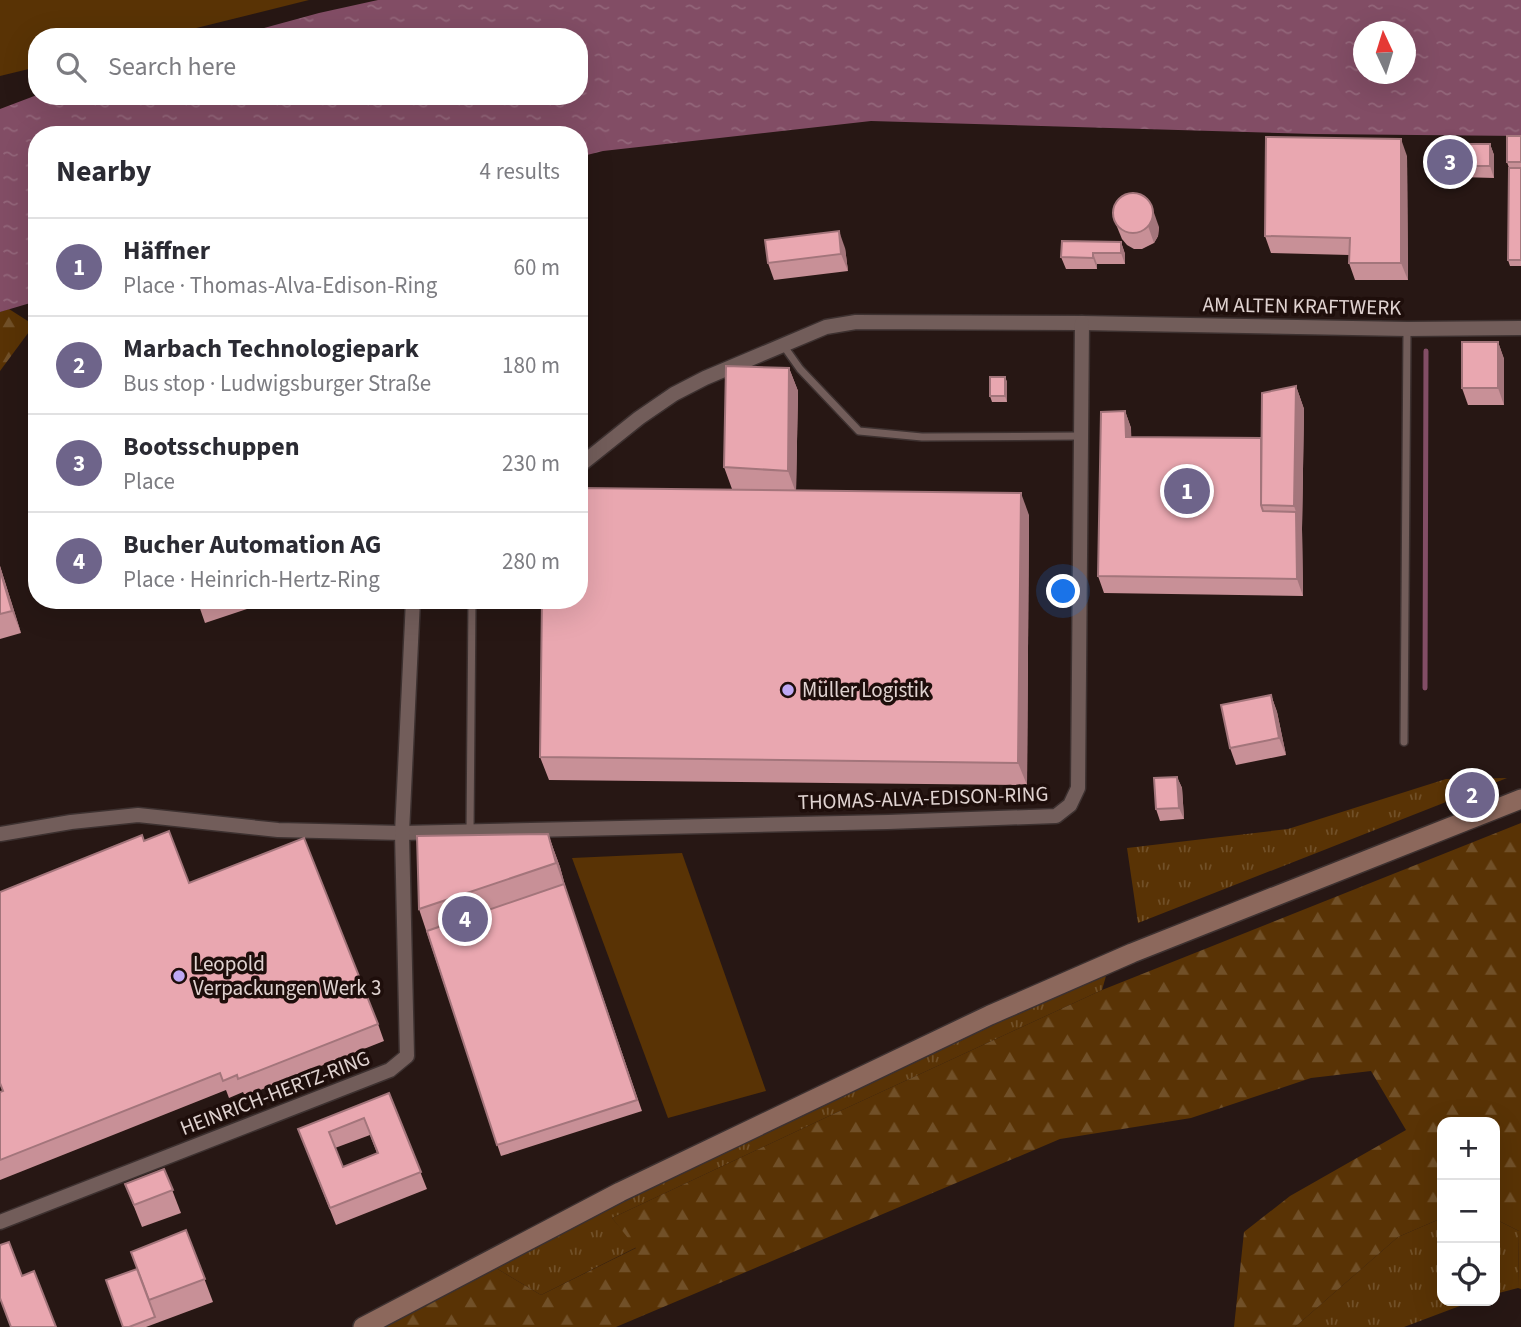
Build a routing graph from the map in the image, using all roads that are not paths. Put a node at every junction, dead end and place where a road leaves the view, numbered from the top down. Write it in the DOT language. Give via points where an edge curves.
graph roads {
  1 [pos="1082,323"];
  2 [pos="1521,328"];
  3 [pos="1407,329"];
  4 [pos="783,345"];
  5 [pos="1082,436"];
  6 [pos="588,459"];
  7 [pos="413,609"];
  8 [pos="472,609"];
  9 [pos="1404,742"];
  10 [pos="1521,799"];
  11 [pos="470,831"];
  12 [pos="401,833"];
  13 [pos="0,834"];
  14 [pos="0,1222"];
  15 [pos="363,1327"];
  1 -- 3 [label="street, AM ALTEN KRAFTWERK"];
  1 -- 4 [label="street" via="856,322 826,327"];
  1 -- 5 [label="street, THOMAS-ALVA-EDISON-RING"];
  2 -- 3 [label="street, AM ALTEN KRAFTWERK"];
  3 -- 9 [label="lane"];
  4 -- 5 [label="lane" via="859,431 922,437"];
  4 -- 6 [label="street" via="674,394"];
  5 -- 11 [label="street, THOMAS-ALVA-EDISON-RING" via="1078,788 1070,805 1056,816"];
  7 -- 12 [label="street"];
  8 -- 11 [label="lane"];
  10 -- 15 [label="main road" via="1132,953 978,1021 620,1192"];
  11 -- 12 [label="street, THOMAS-ALVA-EDISON-RING"];
  12 -- 13 [label="street" via="278,830 138,815"];
  12 -- 14 [label="street, HEINRICH-HERTZ-RING" via="407,1056 390,1070"];
}
